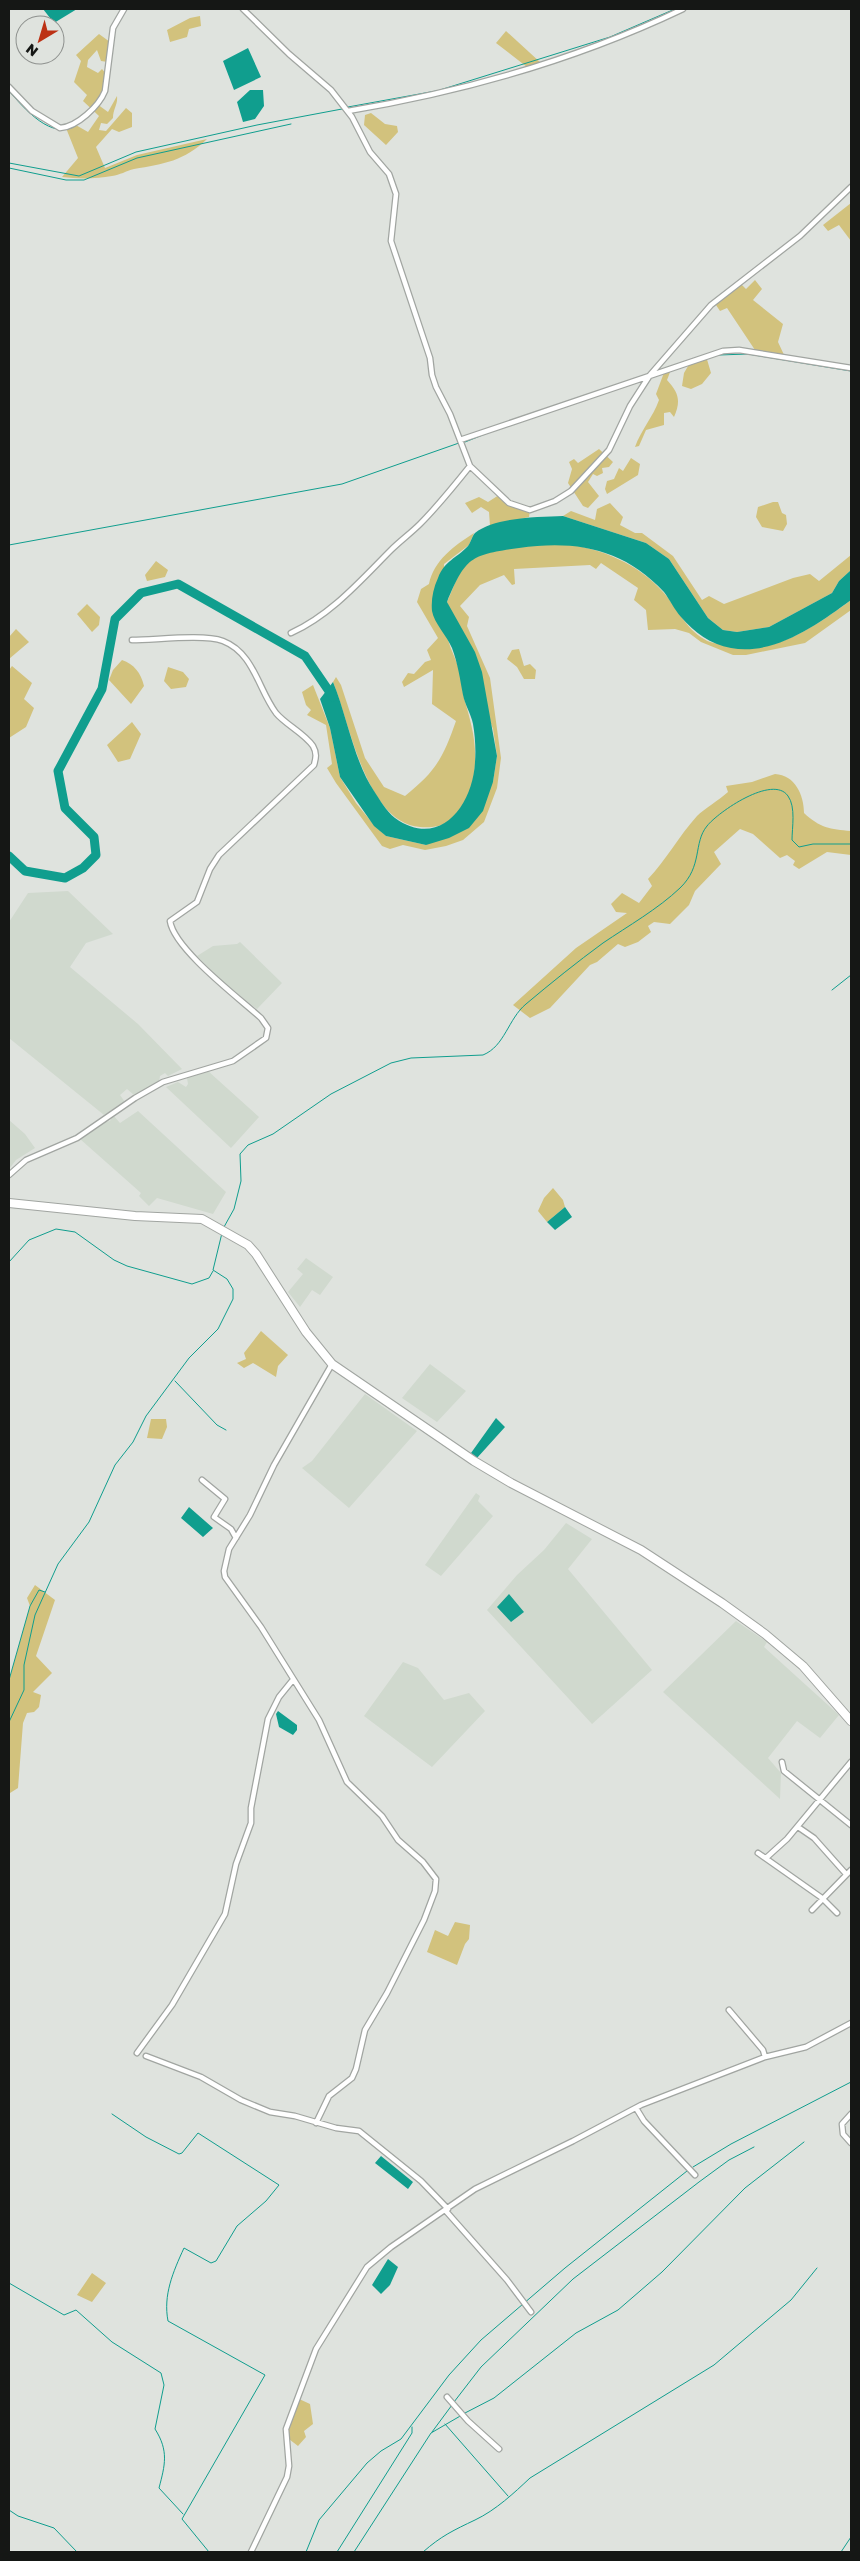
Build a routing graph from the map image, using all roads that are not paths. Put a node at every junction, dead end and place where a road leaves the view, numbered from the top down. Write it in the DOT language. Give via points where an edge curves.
graph roads {
  1 [pos="124,9"];
  2 [pos="243,9"];
  3 [pos="683,9"];
  4 [pos="9,87"];
  5 [pos="348,111"];
  6 [pos="851,187"];
  7 [pos="851,368"];
  8 [pos="650,375"];
  9 [pos="460,440"];
  10 [pos="470,466"];
  11 [pos="291,633"];
  12 [pos="132,640"];
  13 [pos="9,1175"];
  14 [pos="9,1203"];
  15 [pos="332,1364"];
  16 [pos="202,1480"];
  17 [pos="236,1538"];
  18 [pos="292,1681"];
  19 [pos="851,1720"];
  20 [pos="782,1762"];
  21 [pos="851,1762"];
  22 [pos="820,1801"];
  23 [pos="851,1825"];
  24 [pos="798,1827"];
  25 [pos="758,1853"];
  26 [pos="766,1858"];
  27 [pos="851,1870"];
  28 [pos="846,1874"];
  29 [pos="822,1898"];
  30 [pos="812,1910"];
  31 [pos="838,1914"];
  32 [pos="729,2010"];
  33 [pos="851,2023"];
  34 [pos="137,2053"];
  35 [pos="146,2056"];
  36 [pos="766,2057"];
  37 [pos="636,2108"];
  38 [pos="851,2114"];
  39 [pos="316,2123"];
  40 [pos="851,2143"];
  41 [pos="695,2176"];
  42 [pos="446,2210"];
  43 [pos="531,2312"];
  44 [pos="447,2396"];
  45 [pos="499,2449"];
  46 [pos="251,2552"];
  1 -- 4 [label="street" via="113,28 102,100 74,124 60,128 44,120"];
  2 -- 5 [label="street" via="316,76"];
  3 -- 5 [label="street" via="596,47 461,87"];
  5 -- 9 [label="street" via="370,152 395,186 391,241 430,358 432,374"];
  6 -- 8 [label="street" via="800,236 711,305"];
  7 -- 8 [label="street" via="739,350 723,351"];
  8 -- 9 [label="street"];
  8 -- 10 [label="street" via="630,406 609,450 571,491 555,501 530,510 509,503"];
  9 -- 10 [label="street"];
  10 -- 11 [label="street" via="365,578 338,602"];
  12 -- 13 [label="street" via="209,638 225,642 246,657 277,714 314,750 314,764 219,855 197,902 170,921 174,934 190,953 261,1018 268,1028 266,1038 233,1061 163,1082 77,1138 26,1160"];
  14 -- 15 [label="main road" via="134,1216 202,1219 213,1224 248,1245 256,1254 306,1332"];
  15 -- 17 [label="street"];
  15 -- 19 [label="main road" via="487,1469 641,1550 722,1603 803,1666"];
  16 -- 17 [label="street" via="226,1499 214,1517"];
  17 -- 18 [label="street" via="228,1555 225,1577"];
  18 -- 34 [label="street" via="268,1719 251,1823 236,1864 225,1914 172,2005"];
  18 -- 39 [label="street" via="319,1720 347,1782 382,1816 398,1840 423,1862 436,1879 424,1920 365,2030 354,2074 330,2096"];
  20 -- 22 [label="street" via="784,1771"];
  21 -- 22 [label="street"];
  22 -- 23 [label="street"];
  22 -- 24 [label="street"];
  24 -- 26 [label="street"];
  24 -- 28 [label="street" via="814,1838"];
  25 -- 26 [label="street"];
  26 -- 29 [label="street"];
  27 -- 28 [label="street"];
  28 -- 29 [label="street"];
  29 -- 30 [label="street"];
  29 -- 31 [label="street"];
  32 -- 36 [label="street"];
  33 -- 36 [label="street" via="806,2047"];
  35 -- 39 [label="street" via="201,2077 270,2112"];
  36 -- 37 [label="street" via="663,2094"];
  37 -- 41 [label="street"];
  37 -- 42 [label="street" via="475,2189"];
  38 -- 40 [label="street" via="842,2124 843,2134"];
  39 -- 42 [label="street" via="359,2131 421,2180"];
  42 -- 43 [label="street" via="508,2280"];
  42 -- 46 [label="street" via="367,2267 316,2349 286,2429 287,2477"];
  44 -- 45 [label="street" via="468,2421"];
}
